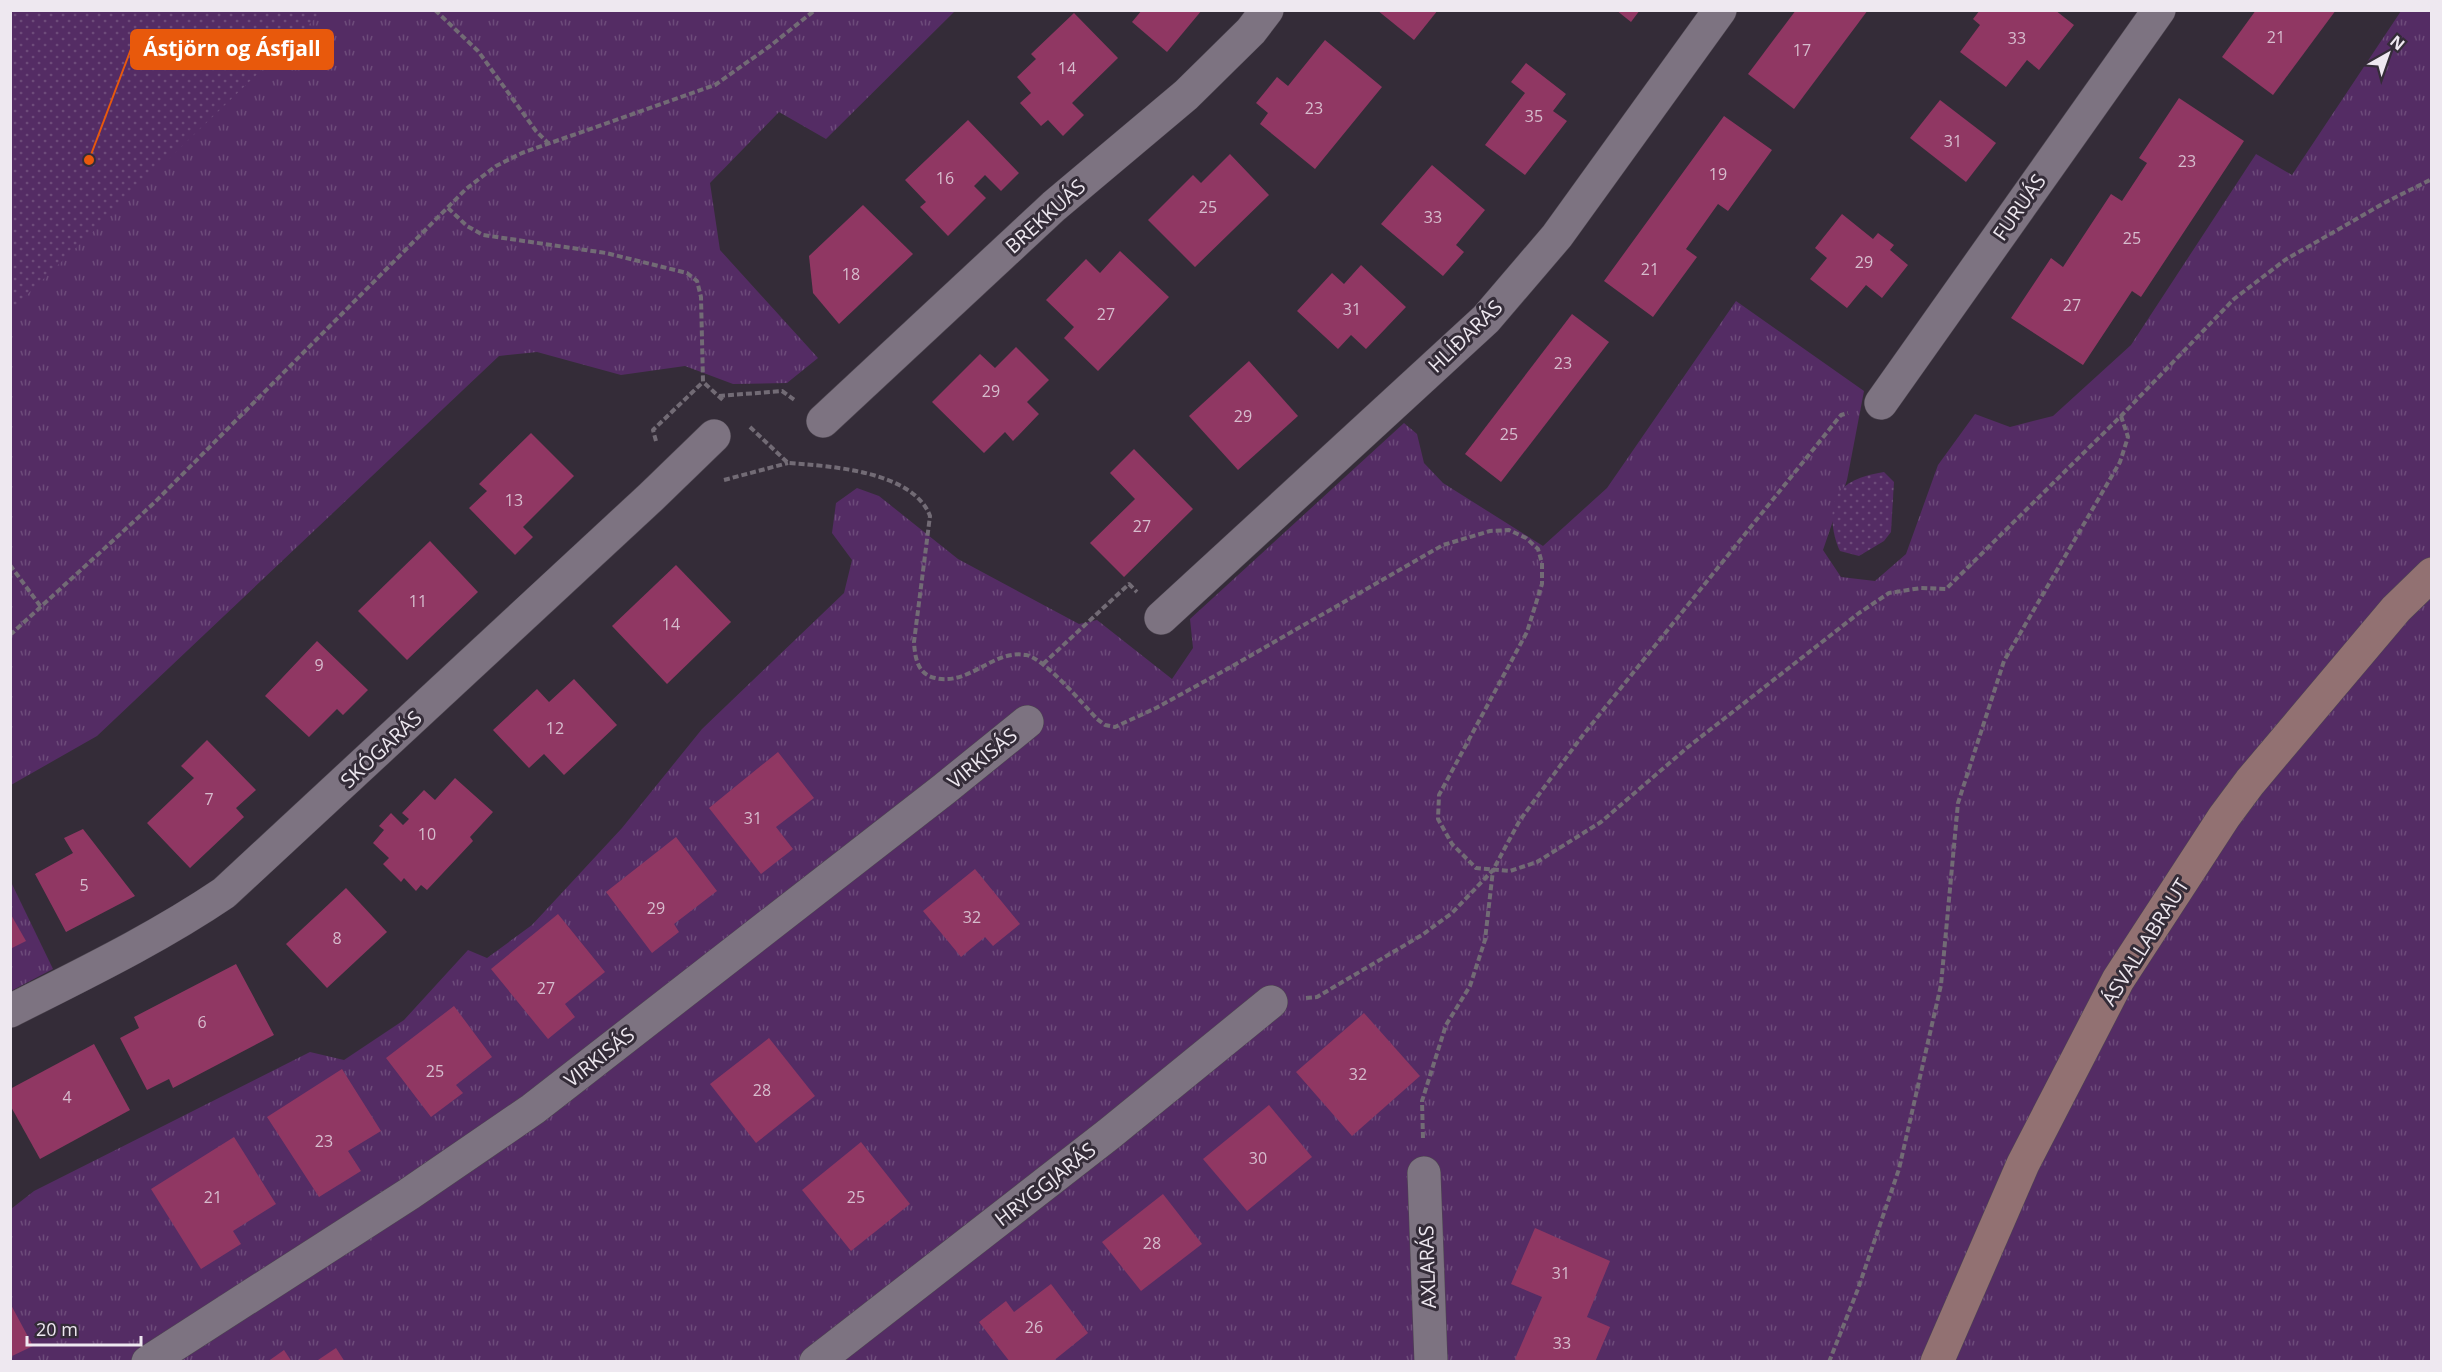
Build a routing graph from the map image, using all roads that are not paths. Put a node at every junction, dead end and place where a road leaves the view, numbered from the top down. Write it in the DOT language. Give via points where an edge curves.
graph roads {
  1 [pos="1267,10"];
  2 [pos="1720,10"];
  3 [pos="2159,10"];
  4 [pos="1881,403"];
  5 [pos="823,421"];
  6 [pos="714,436"];
  7 [pos="2432,574"];
  8 [pos="1161,618"];
  9 [pos="1027,722"];
  10 [pos="1271,1002"];
  11 [pos="10,1011"];
  12 [pos="1424,1173"];
  13 [pos="148,1362"];
  14 [pos="816,1362"];
  15 [pos="1431,1362"];
  16 [pos="1937,1362"];
  1 -- 5 [label="street, BREKKUÁS" via="1186,95 1054,206"];
  2 -- 8 [label="street, HLÍÐARÁS" via="1557,236 1486,319"];
  3 -- 4 [label="street, FURUÁS"];
  6 -- 11 [label="street, SKÓGARÁS" via="224,893 147,940"];
  7 -- 16 [label="main road, ÁSVALLABRAUT" via="2396,609 2250,782 2118,980 2023,1164"];
  9 -- 13 [label="street, VIRKISÁS" via="533,1109"];
  10 -- 14 [label="street, HRYGGJARÁS" via="1099,1142"];
  12 -- 15 [label="street, AXLARÁS"];
}
